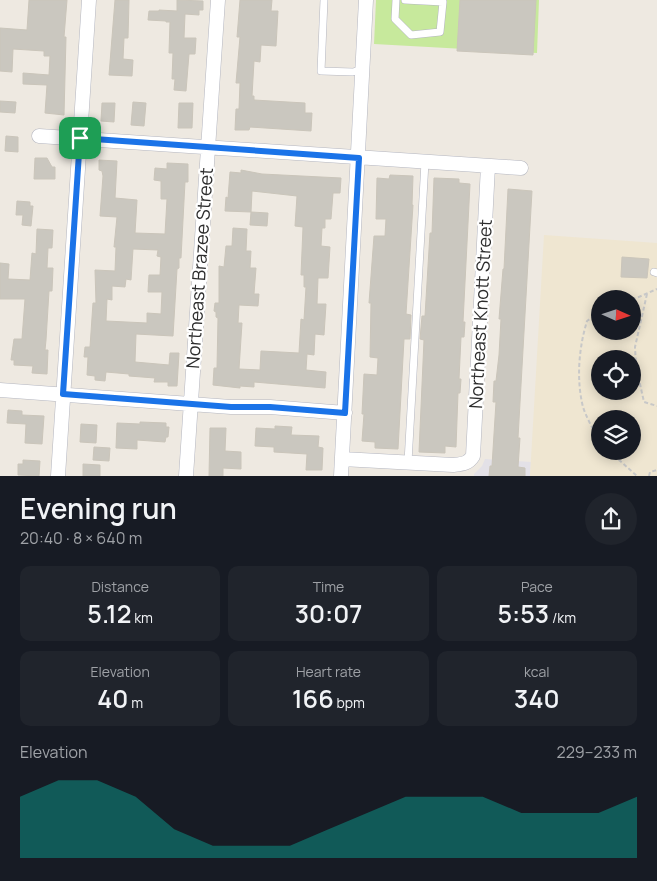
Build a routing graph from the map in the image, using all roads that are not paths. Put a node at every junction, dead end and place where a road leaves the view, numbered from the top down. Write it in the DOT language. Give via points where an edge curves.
graph roads {
  1 [pos="90,0"];
  2 [pos="218,0"];
  3 [pos="324,0"];
  4 [pos="366,0"];
  5 [pos="396,0"];
  6 [pos="405,0"];
  7 [pos="443,1"];
  8 [pos="363,69"];
  9 [pos="39,136"];
  10 [pos="80,138"];
  11 [pos="208,147"];
  12 [pos="359,158"];
  13 [pos="425,162"];
  14 [pos="488,166"];
  15 [pos="521,168"];
  16 [pos="0,390"];
  17 [pos="63,394"];
  18 [pos="191,403"];
  19 [pos="345,413"];
  20 [pos="342,459"];
  21 [pos="408,462"];
  22 [pos="58,476"];
  23 [pos="186,476"];
  24 [pos="341,476"];
  1 -- 10 [label="street"];
  2 -- 11 [label="street, Northeast Brazee Street"];
  3 -- 8 [label="lane" via="321,71 353,72"];
  4 -- 8 [label="street"];
  5 -- 7 [label="lane" via="395,19 411,35 440,32"];
  6 -- 7 [label="lane"];
  8 -- 12 [label="street"];
  9 -- 10 [label="street"];
  10 -- 11 [label="street"];
  10 -- 17 [label="street"];
  11 -- 12 [label="street"];
  11 -- 18 [label="street, Northeast Brazee Street"];
  12 -- 13 [label="street"];
  12 -- 19 [label="street"];
  13 -- 14 [label="street"];
  13 -- 21 [label="lane"];
  14 -- 15 [label="street"];
  14 -- 21 [label="street, Northeast Knott Street" via="474,450 470,461 464,464"];
  16 -- 17 [label="street"];
  17 -- 18 [label="street"];
  17 -- 22 [label="street"];
  18 -- 19 [label="street"];
  18 -- 23 [label="street, Northeast Brazee Street"];
  19 -- 20 [label="street"];
  20 -- 21 [label="street"];
  20 -- 24 [label="street"];
}
